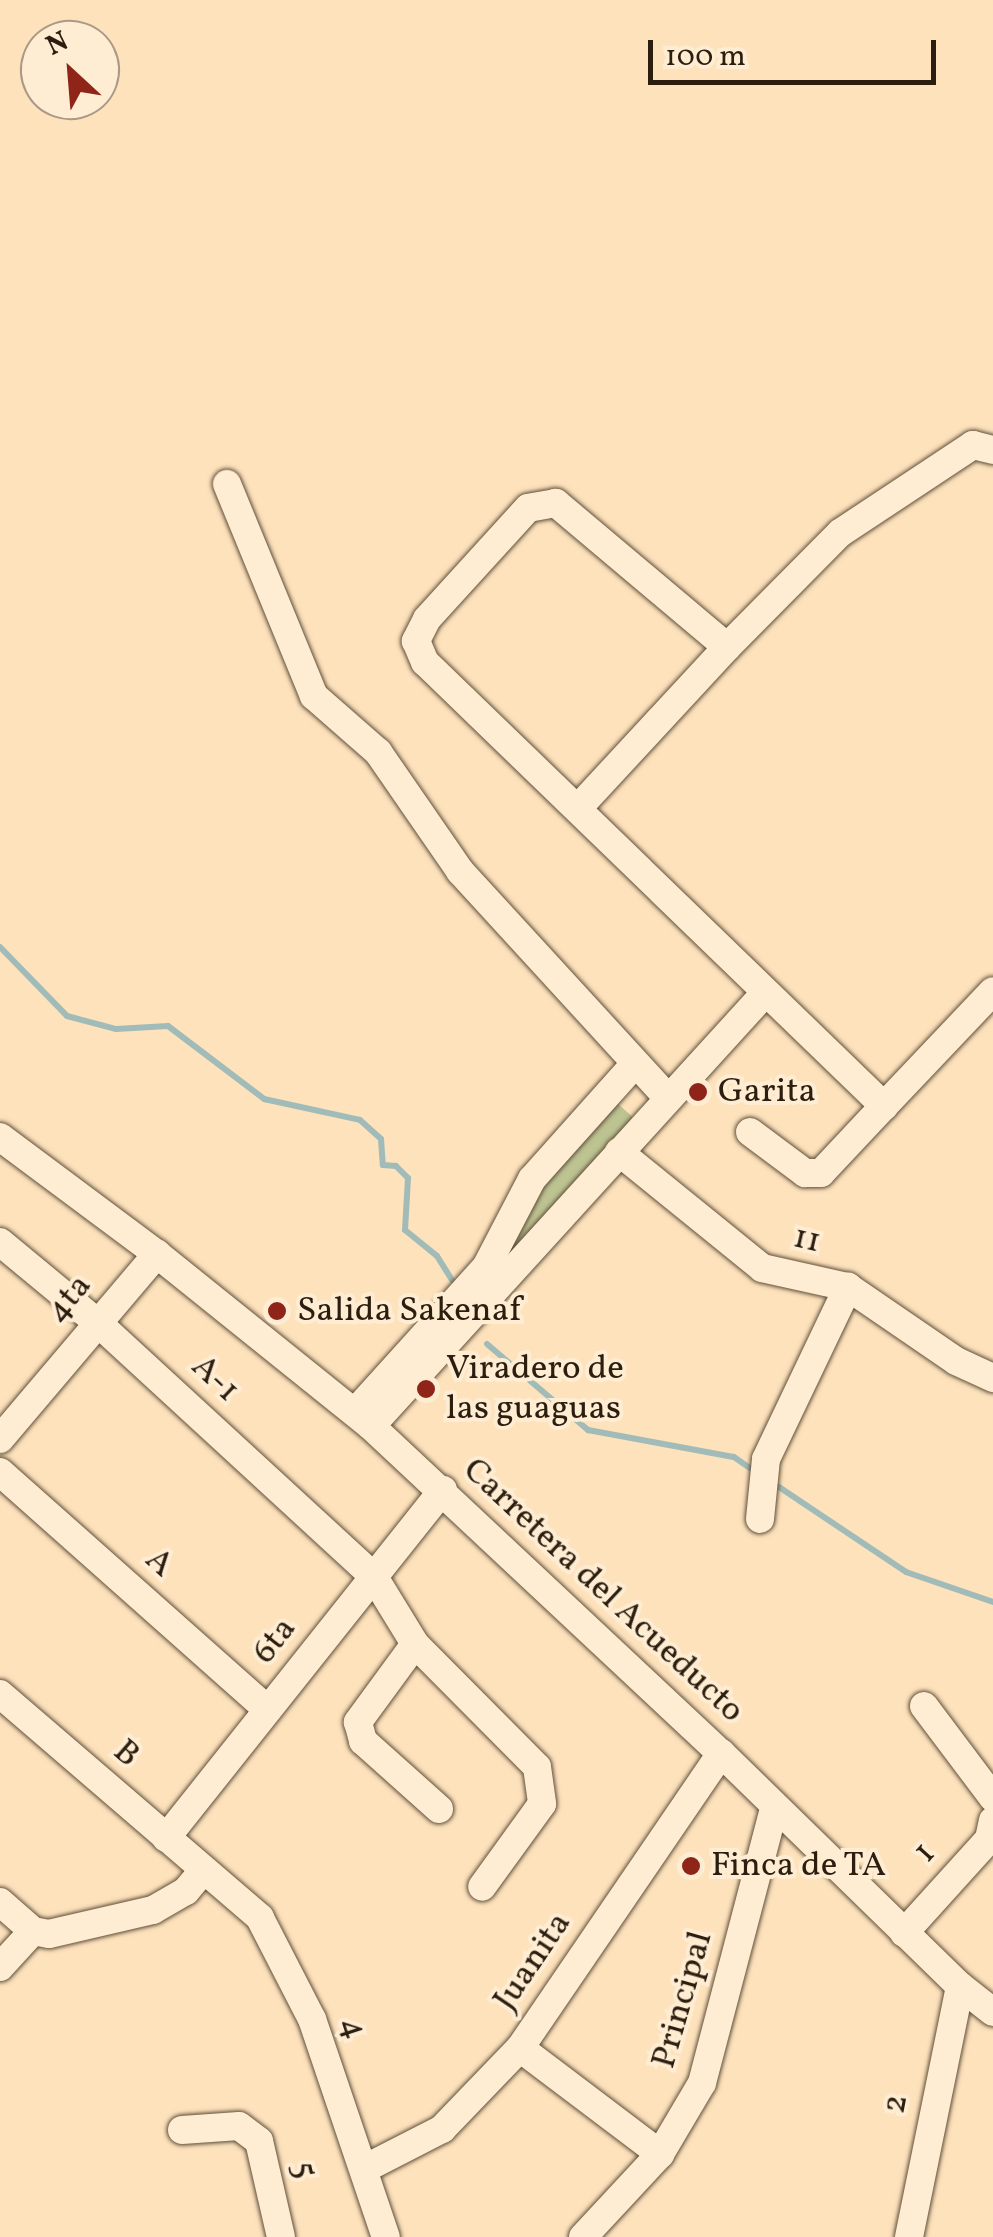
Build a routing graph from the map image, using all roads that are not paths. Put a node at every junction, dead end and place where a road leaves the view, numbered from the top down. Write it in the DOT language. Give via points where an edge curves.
graph roads {
  1 [pos="993,450"];
  2 [pos="227,484"];
  3 [pos="727,647"];
  4 [pos="579,808"];
  5 [pos="993,991"];
  6 [pos="765,993"];
  7 [pos="634,1066"];
  8 [pos="666,1097"];
  9 [pos="884,1106"];
  10 [pos="750,1132"];
  11 [pos="0,1137"];
  12 [pos="619,1152"];
  13 [pos="0,1242"];
  14 [pos="157,1254"];
  15 [pos="848,1288"];
  16 [pos="98,1323"];
  17 [pos="993,1378"];
  18 [pos="362,1419"];
  19 [pos="0,1439"];
  20 [pos="0,1472"];
  21 [pos="443,1490"];
  22 [pos="760,1519"];
  23 [pos="374,1576"];
  24 [pos="415,1644"];
  25 [pos="0,1694"];
  26 [pos="924,1706"];
  27 [pos="268,1710"];
  28 [pos="720,1753"];
  29 [pos="993,1798"];
  30 [pos="774,1808"];
  31 [pos="439,1809"];
  32 [pos="993,1820"];
  33 [pos="166,1838"];
  34 [pos="204,1871"];
  35 [pos="482,1886"];
  36 [pos="0,1902"];
  37 [pos="34,1931"];
  38 [pos="904,1933"];
  39 [pos="0,1967"];
  40 [pos="960,1986"];
  41 [pos="993,2012"];
  42 [pos="520,2048"];
  43 [pos="182,2130"];
  44 [pos="660,2154"];
  45 [pos="364,2169"];
  46 [pos="281,2237"];
  47 [pos="386,2237"];
  48 [pos="583,2237"];
  49 [pos="910,2237"];
  1 -- 3 [label="street" via="973,445 840,533"];
  2 -- 7 [label="street" via="314,696 378,752 460,872"];
  3 -- 4 [label="street"];
  3 -- 4 [label="street" via="556,503 528,508 427,619 416,641 425,662"];
  4 -- 6 [label="street"];
  5 -- 9 [label="street"];
  6 -- 8 [label="street"];
  6 -- 9 [label="street"];
  7 -- 8 [label="street"];
  7 -- 18 [label="street" via="532,1180 486,1267"];
  8 -- 12 [label="street"];
  9 -- 10 [label="street" via="821,1173 805,1174"];
  11 -- 14 [label="street, Carretera del Acueducto"];
  12 -- 15 [label="street, 11" via="762,1268"];
  12 -- 18 [label="street"];
  13 -- 16 [label="street, A-1"];
  14 -- 16 [label="street, 4ta"];
  14 -- 18 [label="street, Carretera del Acueducto"];
  15 -- 17 [label="street, 11" via="956,1361"];
  15 -- 22 [label="street" via="766,1459"];
  16 -- 19 [label="street, 4ta"];
  16 -- 23 [label="street, A-1"];
  18 -- 21 [label="street, Carretera del Acueducto"];
  20 -- 27 [label="street, A"];
  21 -- 23 [label="street, 6ta"];
  21 -- 28 [label="street, Carretera del Acueducto"];
  23 -- 24 [label="street, A-1"];
  23 -- 27 [label="street, 6ta"];
  24 -- 31 [label="street" via="358,1722 363,1741"];
  24 -- 35 [label="street, A-1" via="538,1767 542,1804"];
  25 -- 33 [label="street, B"];
  26 -- 29 [label="street"];
  27 -- 33 [label="street, 6ta"];
  28 -- 30 [label="street, Carretera del Acueducto"];
  28 -- 42 [label="street, Juanita"];
  30 -- 38 [label="street, Carretera del Acueducto"];
  30 -- 44 [label="street, Principal" via="702,2083"];
  32 -- 38 [label="street, 1" via="989,1839"];
  33 -- 34 [label="street, B"];
  34 -- 37 [label="street" via="154,1910 48,1934"];
  34 -- 45 [label="street, 4" via="260,1918 312,2019"];
  36 -- 37 [label="street"];
  37 -- 39 [label="street"];
  38 -- 40 [label="street, Carretera del Acueducto"];
  40 -- 41 [label="street, Carretera del Acueducto"];
  40 -- 49 [label="street, 2"];
  42 -- 44 [label="street"];
  42 -- 45 [label="street, Juanita" via="442,2130"];
  43 -- 46 [label="street, 5" via="239,2126 259,2140"];
  44 -- 48 [label="street, Principal"];
  45 -- 47 [label="street, 4"];
}
